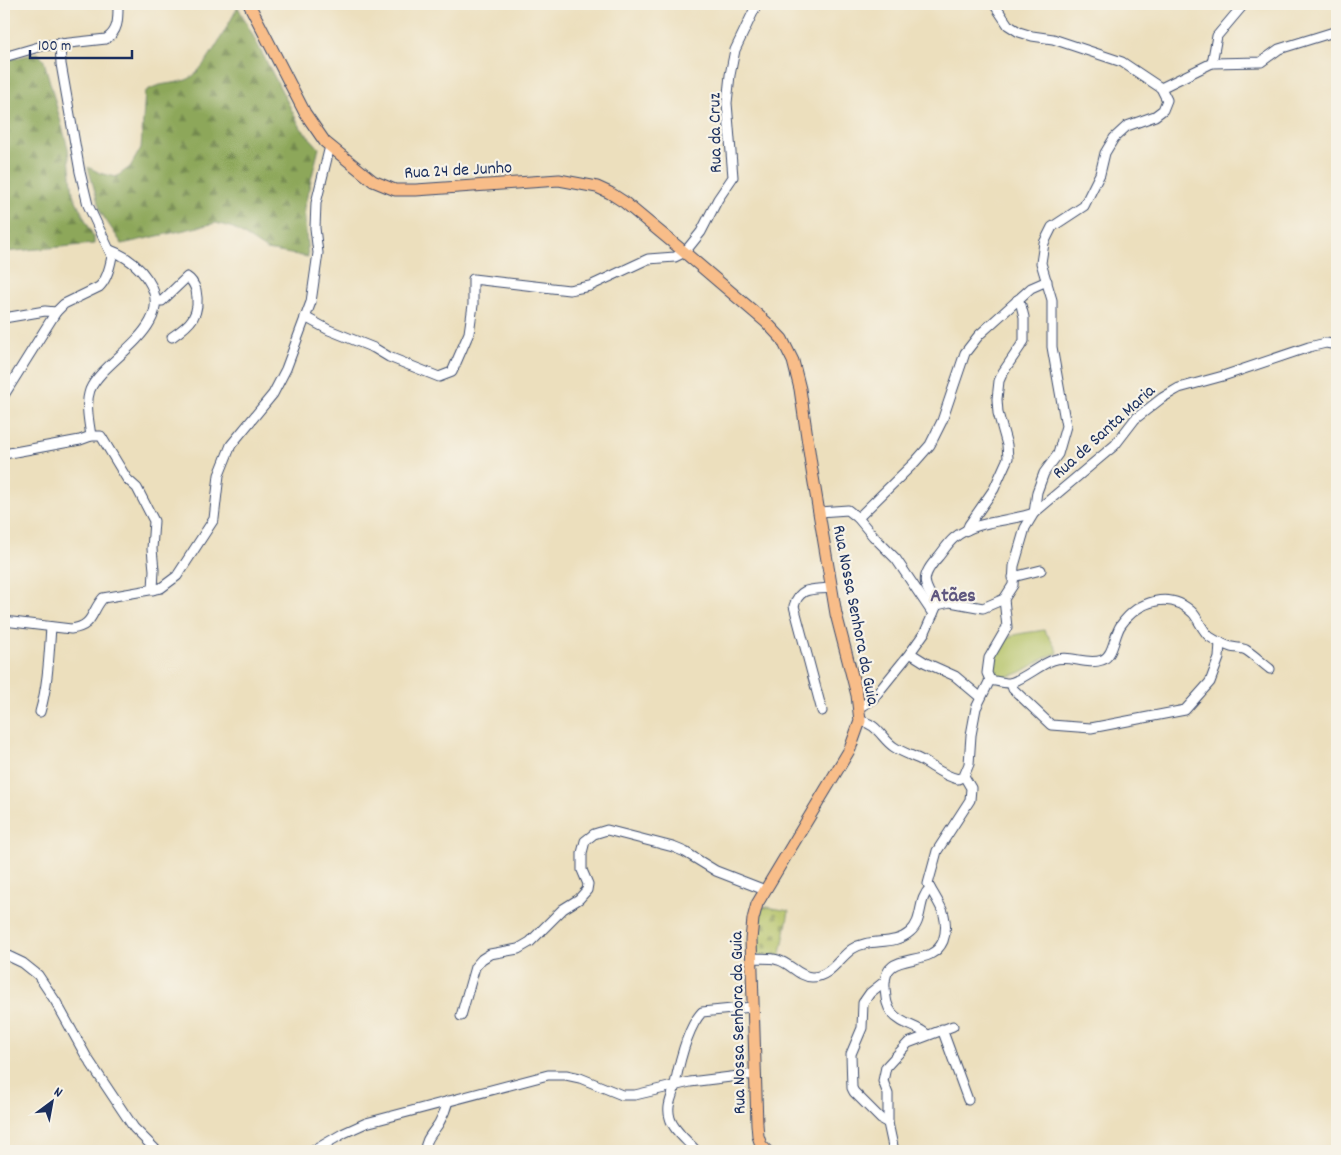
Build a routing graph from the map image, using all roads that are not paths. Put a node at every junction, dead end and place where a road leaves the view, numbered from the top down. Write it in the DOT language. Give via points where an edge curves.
graph roads {
  1 [pos="118,4"];
  2 [pos="249,4"];
  3 [pos="757,4"];
  4 [pos="994,4"];
  5 [pos="1244,4"];
  6 [pos="1337,31"];
  7 [pos="60,43"];
  8 [pos="4,57"];
  9 [pos="1212,63"];
  10 [pos="1162,88"];
  11 [pos="330,146"];
  12 [pos="110,250"];
  13 [pos="685,252"];
  14 [pos="1047,281"];
  15 [pos="1017,300"];
  16 [pos="156,301"];
  17 [pos="56,312"];
  18 [pos="4,318"];
  19 [pos="305,318"];
  20 [pos="172,337"];
  21 [pos="1337,344"];
  22 [pos="4,395"];
  23 [pos="92,436"];
  24 [pos="4,454"];
  25 [pos="819,512"];
  26 [pos="1034,513"];
  27 [pos="858,518"];
  28 [pos="967,530"];
  29 [pos="1040,570"];
  30 [pos="1013,576"];
  31 [pos="831,588"];
  32 [pos="153,590"];
  33 [pos="1004,599"];
  34 [pos="935,610"];
  35 [pos="4,621"];
  36 [pos="51,626"];
  37 [pos="1220,642"];
  38 [pos="910,653"];
  39 [pos="1270,669"];
  40 [pos="990,680"];
  41 [pos="1011,683"];
  42 [pos="980,697"];
  43 [pos="858,708"];
  44 [pos="822,711"];
  45 [pos="40,712"];
  46 [pos="860,722"];
  47 [pos="964,776"];
  48 [pos="930,888"];
  49 [pos="765,890"];
  50 [pos="4,954"];
  51 [pos="751,958"];
  52 [pos="885,981"];
  53 [pos="752,1007"];
  54 [pos="461,1016"];
  55 [pos="953,1026"];
  56 [pos="942,1029"];
  57 [pos="927,1035"];
  58 [pos="755,1074"];
  59 [pos="675,1085"];
  60 [pos="968,1100"];
  61 [pos="448,1101"];
  62 [pos="888,1123"];
  63 [pos="157,1151"];
  64 [pos="313,1151"];
  65 [pos="425,1151"];
  66 [pos="696,1151"];
  67 [pos="767,1151"];
  68 [pos="894,1151"];
  1 -- 7 [label="street" via="118,23 113,35 98,41"];
  2 -- 11 [label="main road, Rua 24 de Junho" via="305,113"];
  3 -- 13 [label="street, Rua da Cruz" via="734,50 730,75 727,103 733,177 701,232"];
  4 -- 10 [label="street" via="1008,26 1019,32 1122,62"];
  5 -- 9 [label="street" via="1217,36"];
  6 -- 9 [label="street" via="1279,50 1261,62"];
  7 -- 8 [label="street"];
  7 -- 12 [label="street" via="80,172 88,205"];
  9 -- 10 [label="street"];
  10 -- 14 [label="street" via="1167,100 1163,110 1156,116 1127,126 1114,138 1084,206 1052,228 1044,243 1041,263"];
  11 -- 13 [label="main road, Rua 24 de Junho" via="373,181 395,190 559,180 597,187 624,202"];
  11 -- 19 [label="street" via="316,203 318,253 311,302"];
  12 -- 16 [label="street" via="130,260 143,272 153,288"];
  12 -- 17 [label="street" via="112,256 103,283 64,304"];
  13 -- 19 [label="street" via="675,257 648,259 590,286 569,290 473,280 470,333 452,372 439,377"];
  13 -- 25 [label="main road, Rua Nossa Senhora da Guia" via="782,339 793,361 800,389"];
  14 -- 15 [label="street" via="1031,288"];
  14 -- 26 [label="street" via="1052,300 1052,347 1066,426 1058,454 1044,473 1037,492"];
  15 -- 27 [label="street" via="979,335 965,353 945,413 930,445"];
  15 -- 28 [label="street" via="1024,317 1024,341 1003,372 997,399 1008,458 994,489"];
  16 -- 20 [label="street" via="162,301 187,277 191,279 198,299 196,312 193,320"];
  16 -- 23 [label="street" via="152,320 140,337 97,378 90,392 88,417"];
  17 -- 18 [label="street"];
  17 -- 22 [label="street"];
  19 -- 32 [label="street" via="273,394 231,445 219,476 214,519 177,576"];
  21 -- 26 [label="street, Rua de Santa Maria" via="1309,347 1179,388 1135,419 1115,445"];
  23 -- 24 [label="street"];
  23 -- 32 [label="street" via="101,436 127,478 137,488 154,521"];
  25 -- 27 [label="street" via="848,510"];
  25 -- 31 [label="main road, Rua Nossa Senhora da Guia"];
  26 -- 28 [label="street, Rua de Santa Maria"];
  26 -- 30 [label="street" via="1025,528"];
  27 -- 34 [label="street" via="896,559"];
  28 -- 34 [label="street, Rua de Santa Maria" via="954,538 924,577 925,588"];
  29 -- 30 [label="street"];
  30 -- 33 [label="street" via="1013,584"];
  31 -- 43 [label="main road, Rua Nossa Senhora da Guia"];
  31 -- 44 [label="street" via="804,592 797,596 794,606"];
  32 -- 36 [label="street" via="103,598 90,620 80,628"];
  33 -- 34 [label="street" via="983,608 950,602"];
  33 -- 40 [label="street" via="1008,627 989,658 987,673"];
  34 -- 38 [label="street"];
  35 -- 36 [label="street"];
  36 -- 45 [label="street"];
  37 -- 39 [label="street" via="1245,650"];
  37 -- 41 [label="street" via="1209,636 1194,614 1178,601 1152,602 1122,624 1108,656 1103,660 1096,662 1063,657"];
  37 -- 41 [label="street" via="1219,658 1210,682 1185,710 1091,728 1051,725 1013,689"];
  38 -- 42 [label="street" via="955,676"];
  38 -- 43 [label="street" via="872,700"];
  40 -- 41 [label="street"];
  40 -- 42 [label="street"];
  42 -- 47 [label="street" via="971,735 970,764"];
  43 -- 46 [label="main road, Rua Nossa Senhora da Guia"];
  46 -- 47 [label="street" via="867,722 892,746 949,777 958,779"];
  46 -- 49 [label="main road, Rua Nossa Senhora da Guia" via="850,749"];
  47 -- 48 [label="street" via="971,788 970,800 937,851 930,872"];
  48 -- 51 [label="street" via="924,893 919,918 911,931 898,940 866,943 852,949 821,976 811,977 778,960"];
  48 -- 52 [label="street" via="944,914 946,934 940,947 931,955 892,965"];
  49 -- 51 [label="main road, Rua Nossa Senhora da Guia" via="753,919"];
  49 -- 54 [label="street" via="716,871 673,847 607,830 594,834 585,841 582,853 587,890 530,942 518,949 490,954 482,959 476,967"];
  50 -- 63 [label="street" via="38,975 134,1128"];
  51 -- 53 [label="main road, Rua Nossa Senhora da Guia"];
  52 -- 57 [label="street" via="887,1004 893,1015"];
  52 -- 62 [label="street" via="863,1003 862,1028 852,1054 852,1088"];
  53 -- 58 [label="main road, Rua Nossa Senhora da Guia"];
  53 -- 59 [label="street" via="702,1012 696,1018"];
  55 -- 56 [label="street"];
  56 -- 57 [label="street"];
  56 -- 60 [label="street"];
  57 -- 62 [label="street" via="908,1044 886,1067 883,1081 888,1094"];
  58 -- 59 [label="street"];
  58 -- 67 [label="main road, Rua Nossa Senhora da Guia" via="758,1136"];
  59 -- 61 [label="street" via="622,1095 580,1078 548,1075"];
  59 -- 66 [label="street" via="668,1104 669,1116 672,1124"];
  61 -- 64 [label="street" via="366,1123"];
  61 -- 65 [label="street" via="425,1144"];
  62 -- 68 [label="street"];
}
